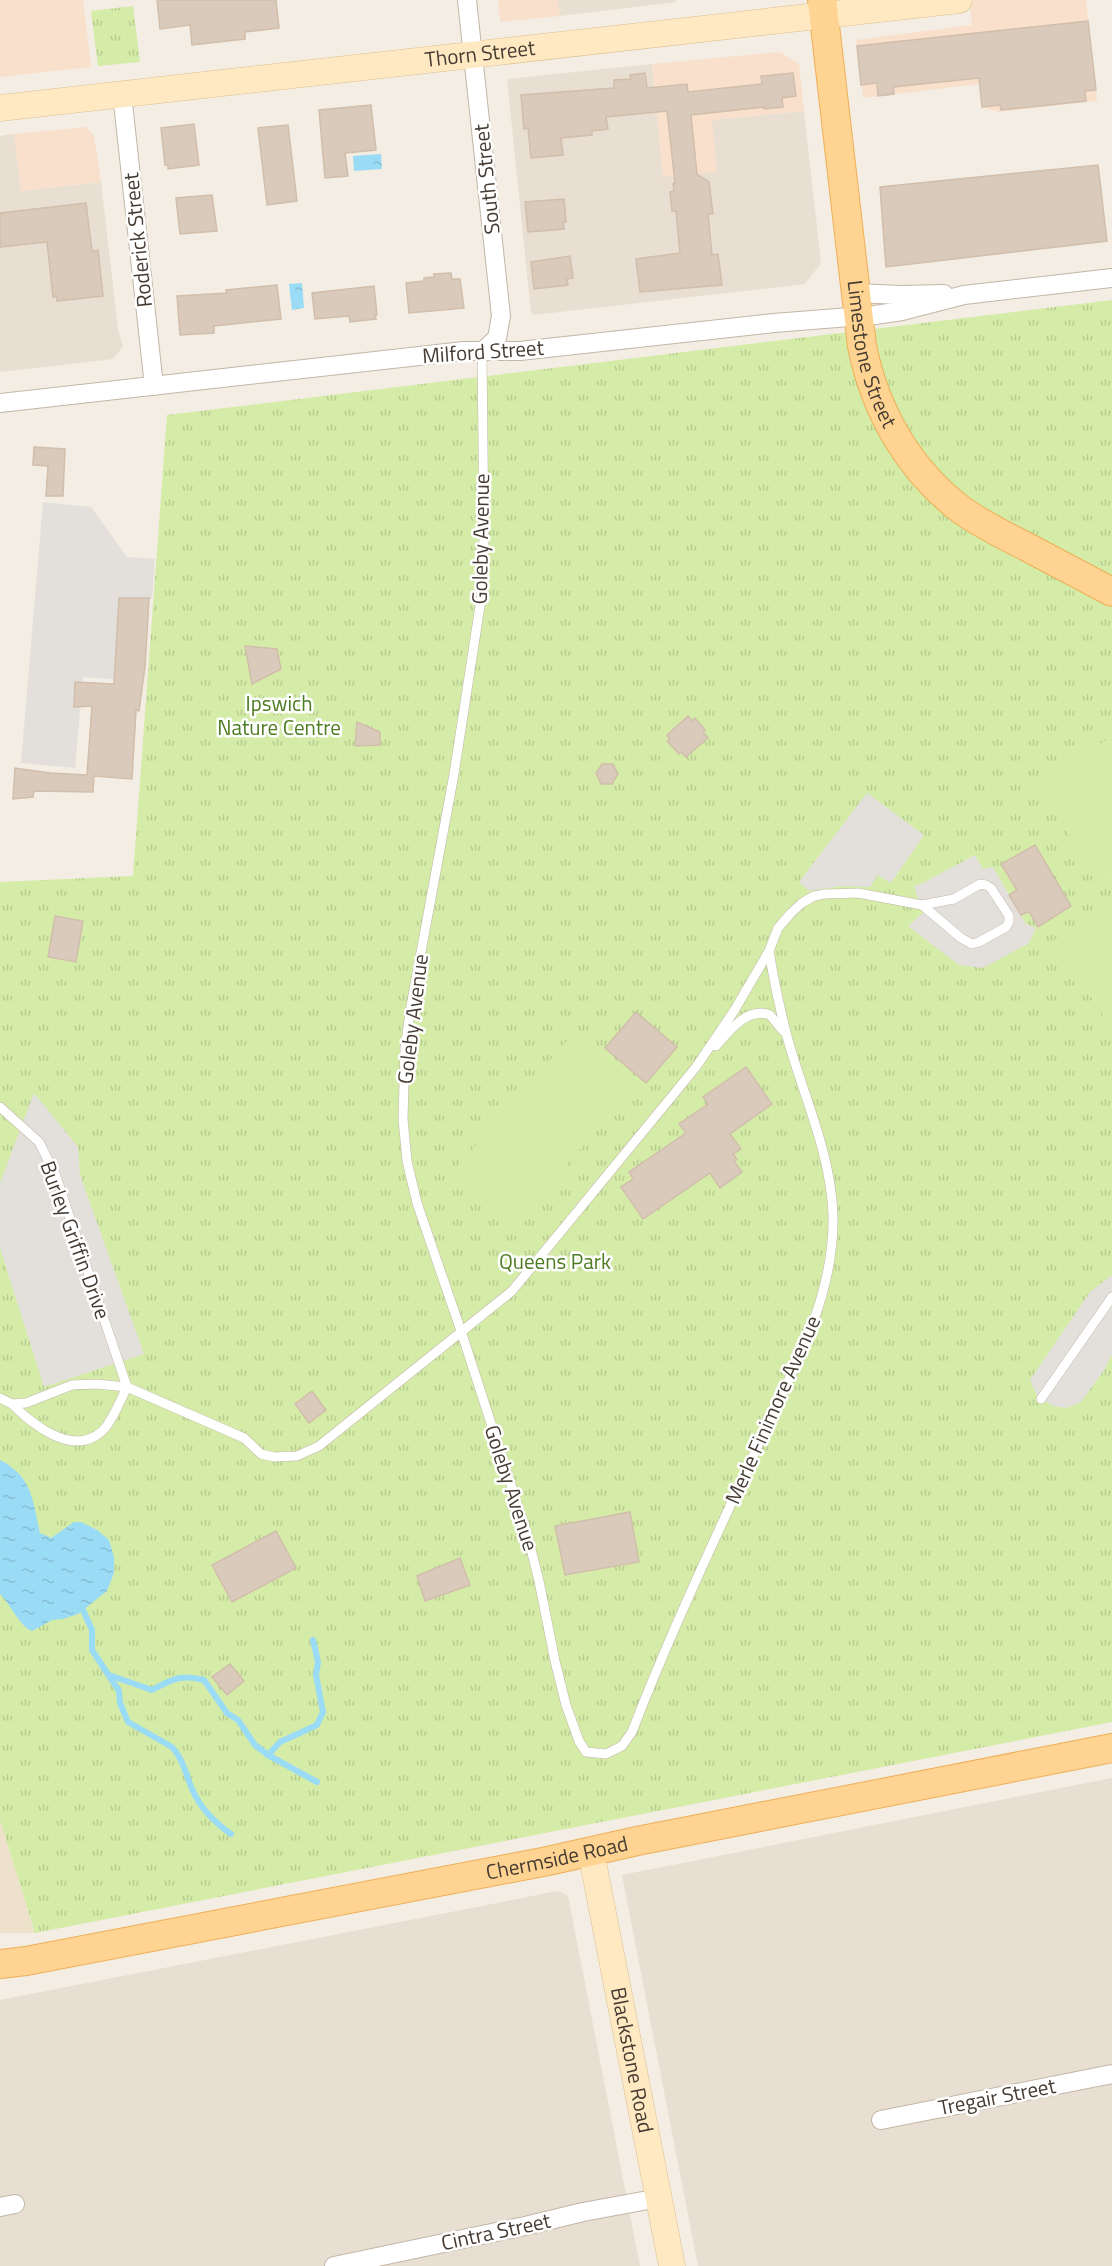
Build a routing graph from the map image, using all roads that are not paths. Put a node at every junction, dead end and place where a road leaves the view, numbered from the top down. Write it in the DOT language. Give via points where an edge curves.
graph roads {
  1 [pos="467,0"];
  2 [pos="959,0"];
  3 [pos="823,7"];
  4 [pos="473,55"];
  5 [pos="122,94"];
  6 [pos="0,108"];
  7 [pos="1112,278"];
  8 [pos="857,305"];
  9 [pos="482,352"];
  10 [pos="154,386"];
  11 [pos="0,403"];
  12 [pos="1112,592"];
  13 [pos="922,905"];
  14 [pos="769,951"];
  15 [pos="788,1040"];
  16 [pos="696,1068"];
  17 [pos="0,1107"];
  18 [pos="1112,1297"];
  19 [pos="461,1331"];
  20 [pos="127,1387"];
  21 [pos="0,1398"];
  22 [pos="1041,1399"];
  23 [pos="12,1404"];
  24 [pos="1112,1748"];
  25 [pos="606,1754"];
  26 [pos="591,1852"];
  27 [pos="33,1960"];
  28 [pos="0,1964"];
  29 [pos="0,1979"];
  30 [pos="1112,2074"];
  31 [pos="881,2120"];
  32 [pos="659,2199"];
  33 [pos="334,2266"];
  34 [pos="672,2266"];
  1 -- 4 [label="street, South Street"];
  2 -- 3 [label="main road, Thorn Street"];
  3 -- 4 [label="main road, Thorn Street"];
  3 -- 8 [label="main road, Limestone Street"];
  4 -- 5 [label="main road, Thorn Street"];
  4 -- 9 [label="street, South Street" via="501,316 496,338"];
  5 -- 6 [label="main road, Thorn Street"];
  5 -- 10 [label="street, Roderick Street"];
  7 -- 8 [label="street, Milford Street" via="964,295 902,312"];
  8 -- 9 [label="street, Milford Street" via="774,323"];
  8 -- 12 [label="main road, Limestone Street" via="866,366 879,403 922,473 984,525"];
  9 -- 10 [label="street, Milford Street"];
  9 -- 19 [label="lane, Goleby Avenue" via="484,548 480,616 411,1006 403,1082 407,1161 424,1226"];
  10 -- 11 [label="street, Milford Street"];
  13 -- 13 [label="lane" via="986,885 1009,922 972,944"];
  13 -- 14 [label="lane" via="858,893 814,896 778,928"];
  14 -- 15 [label="lane, Merle Finimore Avenue"];
  14 -- 16 [label="lane, Merle Finimore Avenue"];
  15 -- 16 [label="lane, Merle Finimore Avenue" via="770,1015 755,1013 742,1020"];
  15 -- 25 [label="lane, Merle Finimore Avenue" via="830,1184 832,1242 821,1300 658,1664 632,1732 622,1746"];
  16 -- 19 [label="lane, Merle Finimore Avenue" via="512,1291"];
  17 -- 20 [label="lane, Burley Griffin Drive" via="39,1142 55,1174"];
  18 -- 22 [label="lane"];
  19 -- 20 [label="lane, Merle Finimore Avenue" via="319,1446 297,1456 261,1454 244,1438"];
  19 -- 25 [label="lane, Goleby Avenue" via="528,1537 573,1728 586,1752"];
  20 -- 23 [label="lane, Merle Finimore Avenue" via="72,1385 27,1403"];
  20 -- 23 [label="lane" via="102,1432 87,1440 47,1434"];
  21 -- 23 [label="lane"];
  24 -- 26 [label="main road, Chermside Road"];
  26 -- 27 [label="main road, Chermside Road"];
  26 -- 32 [label="main road, Blackstone Road"];
  27 -- 28 [label="main road, Chermside Road"];
  27 -- 29 [label="street"];
  30 -- 31 [label="street, Tregair Street"];
  32 -- 33 [label="street, Cintra Street"];
  32 -- 34 [label="main road, Blackstone Road"];
}
